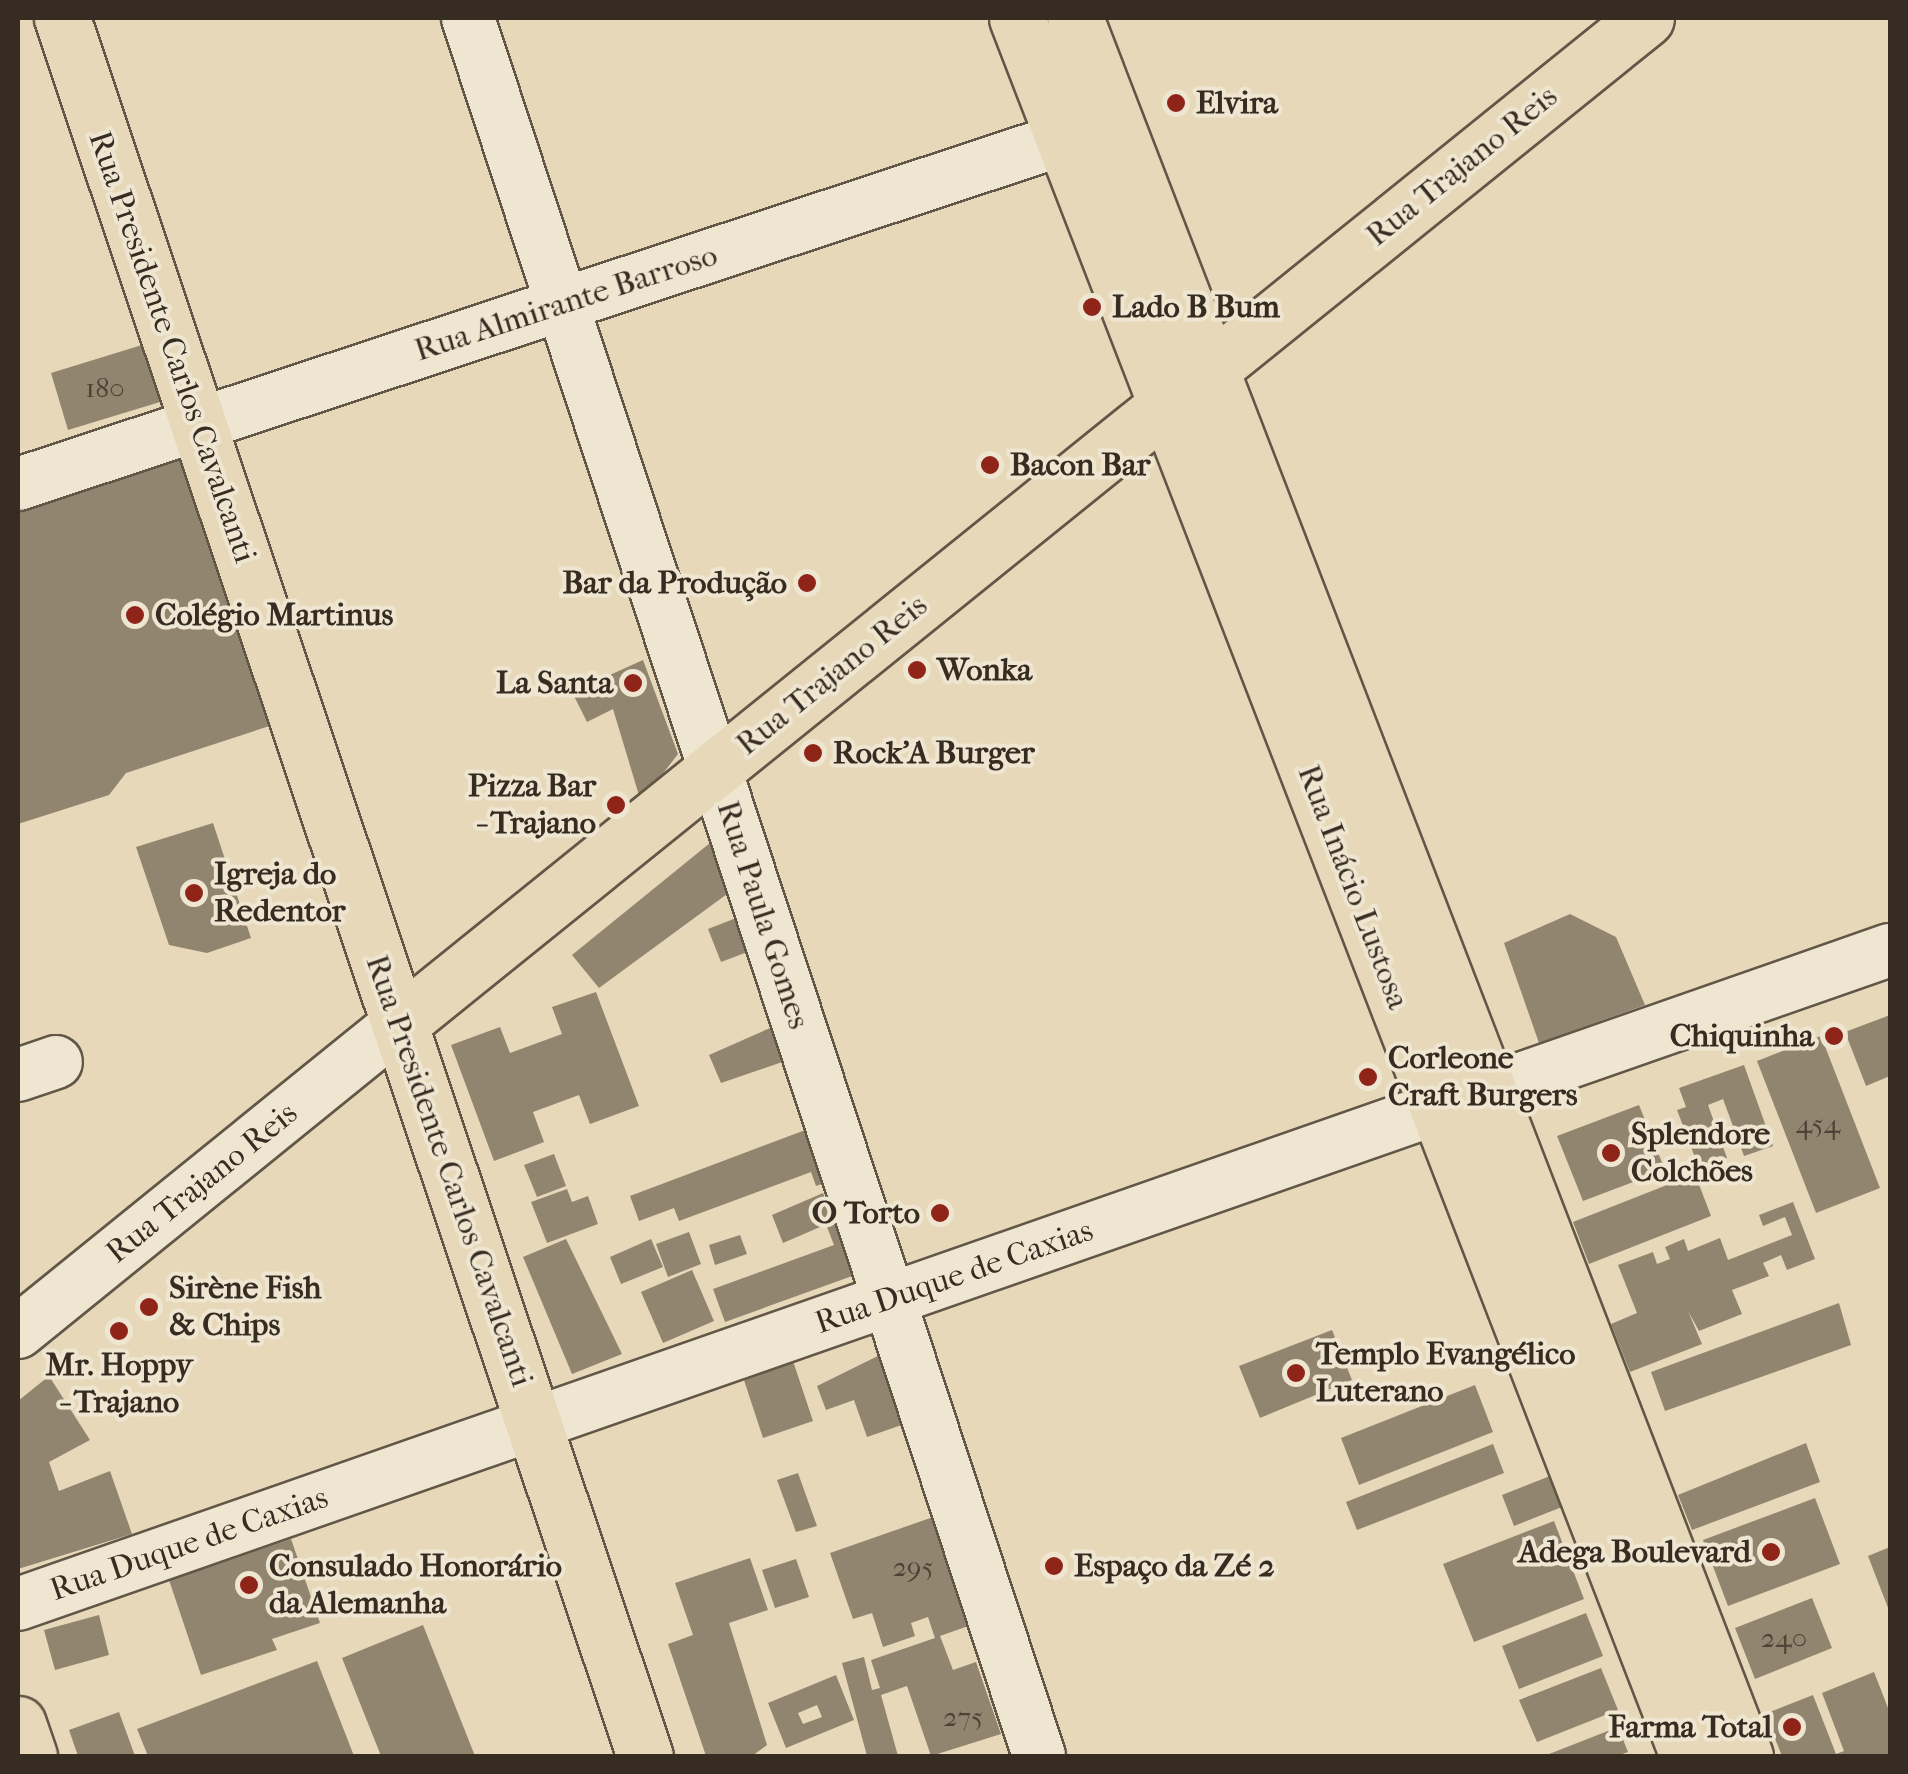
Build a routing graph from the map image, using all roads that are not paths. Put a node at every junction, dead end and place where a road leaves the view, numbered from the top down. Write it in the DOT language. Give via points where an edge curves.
graph roads {
  1 [pos="62,18"];
  2 [pos="468,18"];
  3 [pos="1017,18"];
  4 [pos="1075,18"];
  5 [pos="1646,18"];
  6 [pos="1116,122"];
  7 [pos="1064,139"];
  8 [pos="562,304"];
  9 [pos="1210,369"];
  10 [pos="1167,405"];
  11 [pos="198,424"];
  12 [pos="18,484"];
  13 [pos="715,769"];
  14 [pos="1890,950"];
  15 [pos="399,1024"];
  16 [pos="1488,1090"];
  17 [pos="1438,1108"];
  18 [pos="889,1300"];
  19 [pos="18,1332"];
  20 [pos="533,1424"];
  21 [pos="1608,1474"];
  22 [pos="18,1604"];
  23 [pos="18,1724"];
  24 [pos="29,1756"];
  25 [pos="644,1756"];
  26 [pos="1039,1756"];
  27 [pos="1688,1756"];
  28 [pos="1745,1756"];
  1 -- 11 [label="main road, Rua Presidente Carlos Cavalcanti"];
  2 -- 8 [label="street, Rua Paula Gomes"];
  3 -- 7 [label="main road, Rua Inácio Lustosa"];
  4 -- 6 [label="main road, Rua Inácio Lustosa"];
  5 -- 9 [label="main road, Rua Trajano Reis"];
  6 -- 7 [label="street, Rua Almirante Barroso"];
  6 -- 9 [label="main road, Rua Inácio Lustosa"];
  7 -- 8 [label="street, Rua Almirante Barroso"];
  7 -- 10 [label="main road, Rua Inácio Lustosa"];
  8 -- 11 [label="street, Rua Almirante Barroso"];
  8 -- 13 [label="street, Rua Paula Gomes"];
  9 -- 10 [label="main road, Rua Trajano Reis"];
  9 -- 16 [label="main road, Rua Inácio Lustosa"];
  10 -- 13 [label="main road, Rua Trajano Reis"];
  10 -- 17 [label="main road, Rua Inácio Lustosa"];
  11 -- 12 [label="street, Rua Almirante Barroso"];
  11 -- 15 [label="main road, Rua Presidente Carlos Cavalcanti"];
  13 -- 15 [label="main road, Rua Trajano Reis"];
  13 -- 18 [label="street, Rua Paula Gomes"];
  14 -- 16 [label="street, Rua Duque de Caxias"];
  15 -- 19 [label="street, Rua Trajano Reis"];
  15 -- 20 [label="main road, Rua Presidente Carlos Cavalcanti"];
  16 -- 17 [label="street, Rua Duque de Caxias"];
  16 -- 21 [label="main road, Rua Inácio Lustosa"];
  17 -- 18 [label="street, Rua Duque de Caxias"];
  17 -- 21 [label="main road, Rua Inácio Lustosa"];
  18 -- 20 [label="street, Rua Duque de Caxias"];
  18 -- 26 [label="street, Rua Paula Gomes"];
  20 -- 22 [label="street, Rua Duque de Caxias"];
  20 -- 25 [label="main road, Rua Presidente Carlos Cavalcanti"];
  21 -- 27 [label="main road, Rua Inácio Lustosa"];
  21 -- 28 [label="main road, Rua Inácio Lustosa"];
  23 -- 24 [label="main road"];
}
